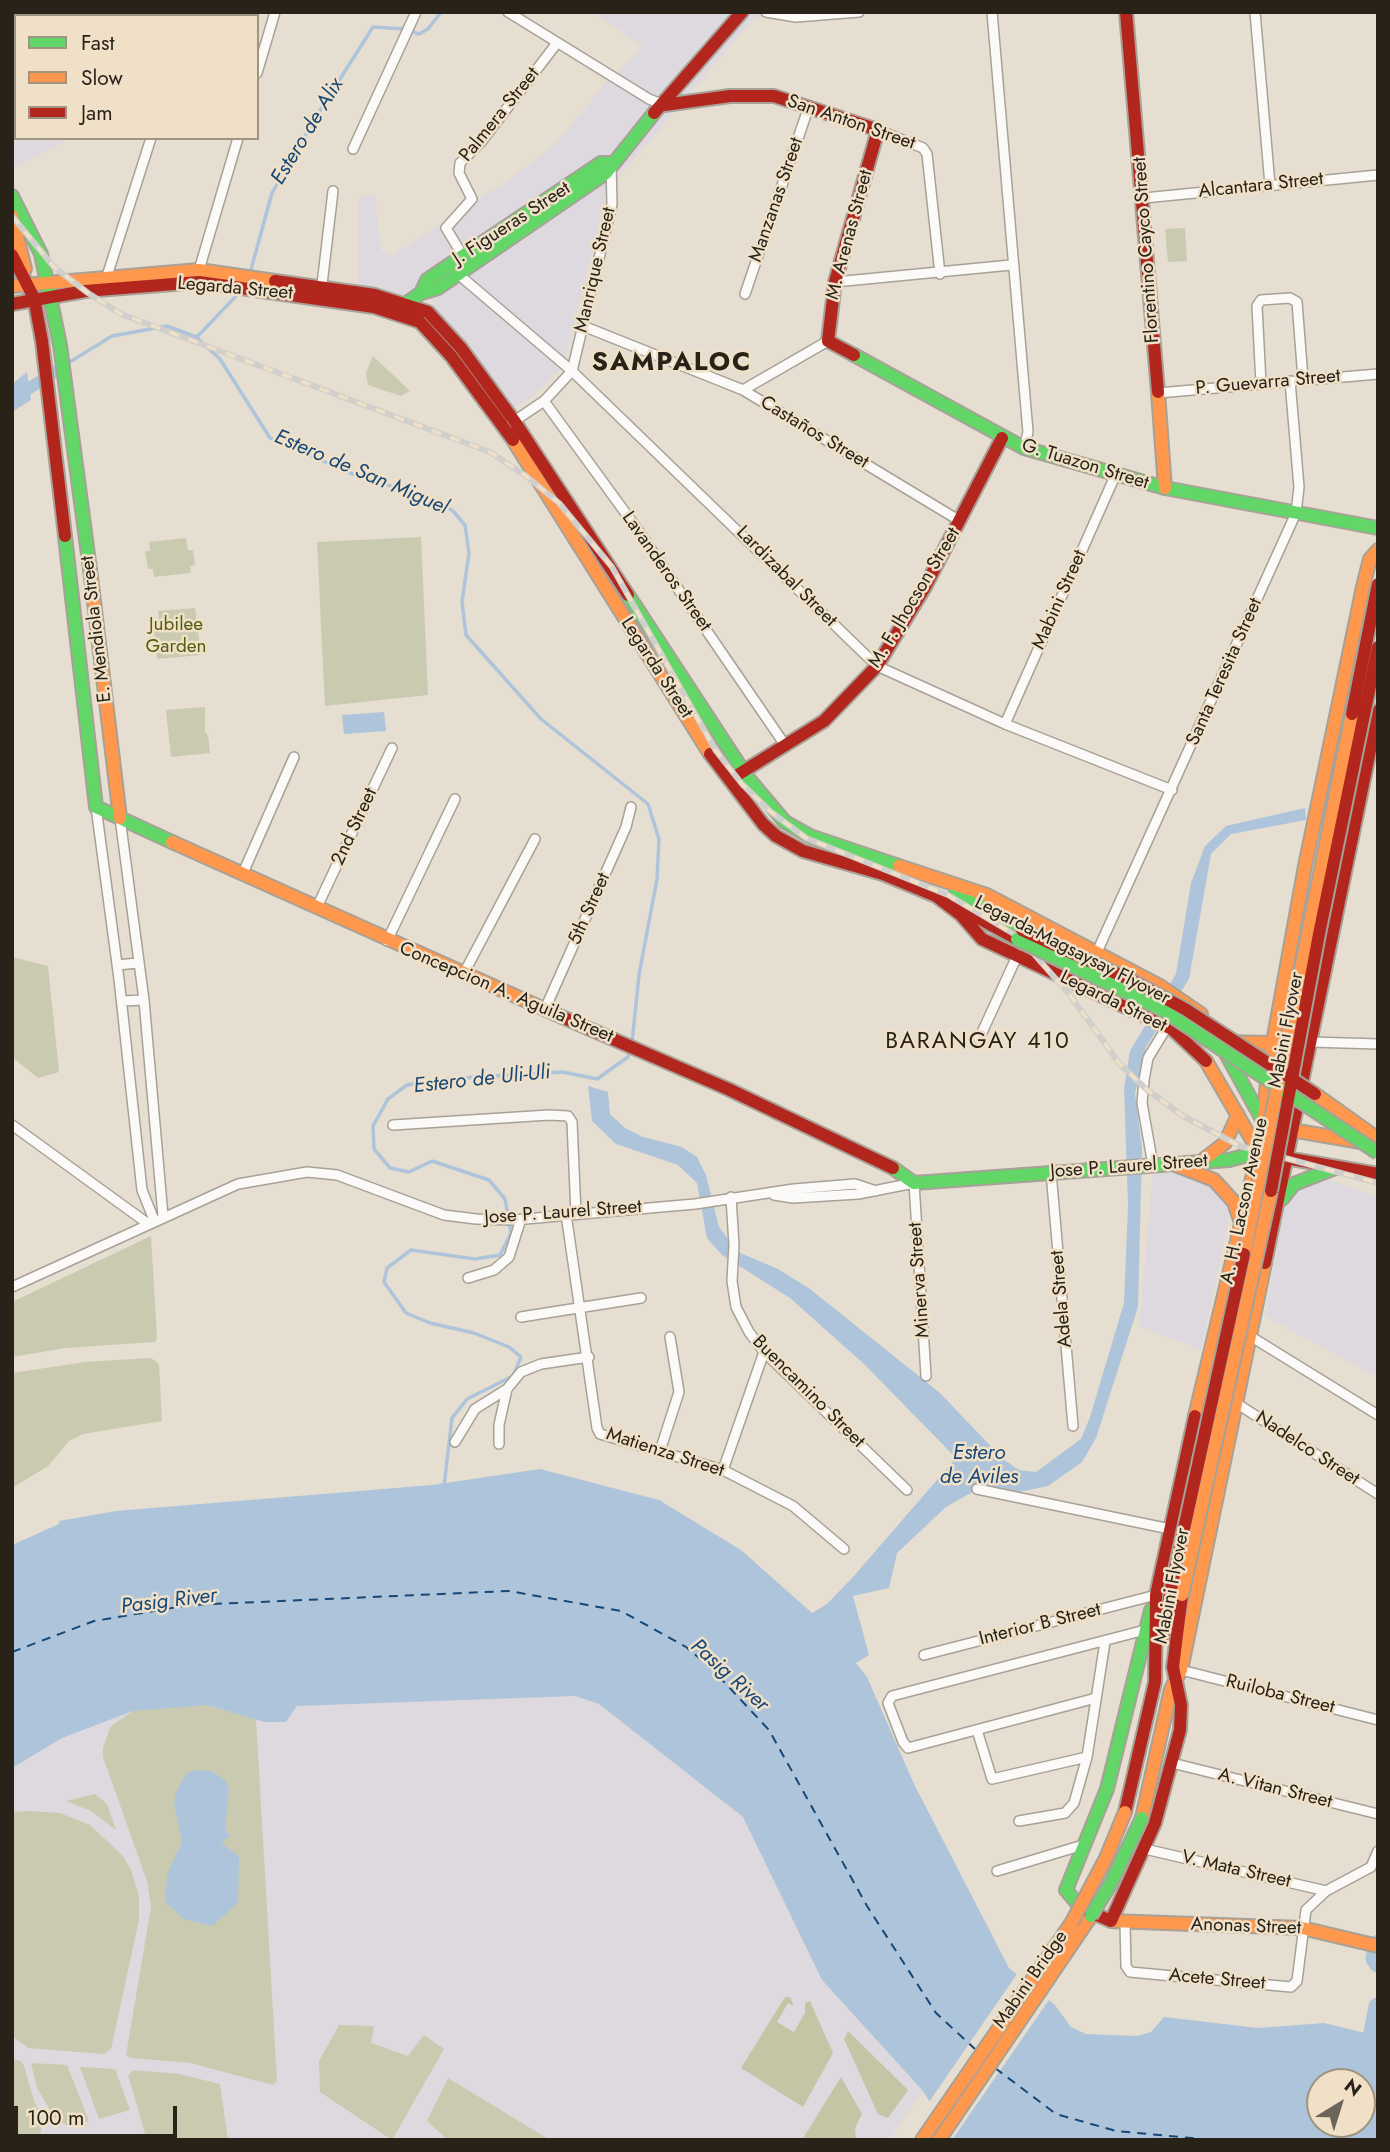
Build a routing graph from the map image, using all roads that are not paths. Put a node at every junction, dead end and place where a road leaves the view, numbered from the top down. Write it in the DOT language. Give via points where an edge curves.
graph roads {
  1 [pos="275,12"];
  2 [pos="416,12"];
  3 [pos="508,12"];
  4 [pos="742,12"];
  5 [pos="766,12"];
  6 [pos="859,12"];
  7 [pos="992,12"];
  8 [pos="1126,12"];
  9 [pos="1255,12"];
  10 [pos="557,43"];
  11 [pos="259,66"];
  12 [pos="664,105"];
  13 [pos="809,106"];
  14 [pos="878,130"];
  15 [pos="150,140"];
  16 [pos="237,140"];
  17 [pos="353,149"];
  18 [pos="611,163"];
  19 [pos="1378,175"];
  20 [pos="1270,185"];
  21 [pos="333,191"];
  22 [pos="12,196"];
  23 [pos="1144,198"];
  24 [pos="12,216"];
  25 [pos="505,235"];
  26 [pos="12,255"];
  27 [pos="463,256"];
  28 [pos="1011,265"];
  29 [pos="199,270"];
  30 [pos="458,274"];
  31 [pos="940,274"];
  32 [pos="107,276"];
  33 [pos="48,282"];
  34 [pos="835,282"];
  35 [pos="28,283"];
  36 [pos="12,286"];
  37 [pos="321,293"];
  38 [pos="421,293"];
  39 [pos="745,294"];
  40 [pos="51,296"];
  41 [pos="34,298"];
  42 [pos="12,304"];
  43 [pos="400,308"];
  44 [pos="583,326"];
  45 [pos="828,341"];
  46 [pos="572,371"];
  47 [pos="1378,374"];
  48 [pos="1303,379"];
  49 [pos="1290,381"];
  50 [pos="1261,384"];
  51 [pos="743,390"];
  52 [pos="1158,393"];
  53 [pos="544,401"];
  54 [pos="510,425"];
  55 [pos="1002,438"];
  56 [pos="1024,449"];
  57 [pos="1115,476"];
  58 [pos="1165,488"];
  59 [pos="1296,513"];
  60 [pos="960,521"];
  61 [pos="1378,528"];
  62 [pos="1378,550"];
  63 [pos="1378,584"];
  64 [pos="1378,647"];
  65 [pos="877,667"];
  66 [pos="1378,711"];
  67 [pos="1005,724"];
  68 [pos="785,745"];
  69 [pos="393,748"];
  70 [pos="294,757"];
  71 [pos="743,771"];
  72 [pos="729,781"];
  73 [pos="1172,790"];
  74 [pos="455,799"];
  75 [pos="96,807"];
  76 [pos="631,807"];
  77 [pos="120,818"];
  78 [pos="535,839"];
  79 [pos="1304,866"];
  80 [pos="243,873"];
  81 [pos="1344,875"];
  82 [pos="940,882"];
  83 [pos="936,896"];
  84 [pos="317,907"];
  85 [pos="1019,934"];
  86 [pos="387,941"];
  87 [pos="1097,952"];
  88 [pos="1018,954"];
  89 [pos="138,963"];
  90 [pos="117,965"];
  91 [pos="463,975"];
  92 [pos="1285,976"];
  93 [pos="1322,985"];
  94 [pos="144,1000"];
  95 [pos="1183,1000"];
  96 [pos="122,1001"];
  97 [pos="545,1009"];
  98 [pos="1167,1027"];
  99 [pos="979,1039"];
  100 [pos="1219,1042"];
  101 [pos="1311,1042"];
  102 [pos="1272,1043"];
  103 [pos="1378,1044"];
  104 [pos="1298,1105"];
  105 [pos="1238,1115"];
  106 [pos="1264,1124"];
  107 [pos="12,1125"];
  108 [pos="393,1125"];
  109 [pos="1292,1131"];
  110 [pos="1317,1134"];
  111 [pos="1378,1139"];
  112 [pos="1378,1144"];
  113 [pos="1259,1152"];
  114 [pos="1378,1153"];
  115 [pos="1287,1159"];
  116 [pos="1200,1162"];
  117 [pos="1173,1164"];
  118 [pos="1148,1165"];
  119 [pos="1340,1166"];
  120 [pos="1051,1172"];
  121 [pos="1378,1174"];
  122 [pos="914,1183"];
  123 [pos="729,1197"];
  124 [pos="1279,1205"];
  125 [pos="571,1214"];
  126 [pos="517,1219"];
  127 [pos="155,1220"];
  128 [pos="1241,1223"];
  129 [pos="468,1278"];
  130 [pos="12,1287"];
  131 [pos="641,1298"];
  132 [pos="582,1306"];
  133 [pos="521,1317"];
  134 [pos="1250,1336"];
  135 [pos="670,1337"];
  136 [pos="764,1352"];
  137 [pos="589,1357"];
  138 [pos="926,1376"];
  139 [pos="507,1389"];
  140 [pos="1236,1403"];
  141 [pos="1378,1415"];
  142 [pos="1073,1426"];
  143 [pos="455,1442"];
  144 [pos="499,1444"];
  145 [pos="660,1451"];
  146 [pos="723,1470"];
  147 [pos="977,1489"];
  148 [pos="907,1490"];
  149 [pos="1378,1494"];
  150 [pos="1170,1528"];
  151 [pos="844,1549"];
  152 [pos="1176,1594"];
  153 [pos="1156,1595"];
  154 [pos="1144,1630"];
  155 [pos="1105,1642"];
  156 [pos="924,1655"];
  157 [pos="1178,1674"];
  158 [pos="1155,1682"];
  159 [pos="1096,1698"];
  160 [pos="1378,1720"];
  161 [pos="977,1730"];
  162 [pos="1087,1757"];
  163 [pos="1172,1763"];
  164 [pos="1125,1812"];
  165 [pos="1378,1814"];
  166 [pos="1142,1818"];
  167 [pos="1019,1821"];
  168 [pos="1083,1845"];
  169 [pos="1145,1849"];
  170 [pos="1378,1851"];
  171 [pos="997,1871"];
  172 [pos="1326,1891"];
  173 [pos="1118,1922"];
  174 [pos="1302,1928"];
  175 [pos="1378,1946"];
  176 [pos="922,2140"];
  177 [pos="939,2140"];
  1 -- 11 [label="street"];
  2 -- 17 [label="street"];
  3 -- 10 [label="street"];
  4 -- 12 [label="main road, J. Figueras Street"];
  5 -- 6 [label="street" via="796,17"];
  7 -- 28 [label="street"];
  8 -- 23 [label="main road, Florentino Cayco Street"];
  9 -- 20 [label="street"];
  10 -- 12 [label="street"];
  10 -- 27 [label="street, Palmera Street" via="460,163 459,173 472,199 446,228"];
  12 -- 13 [label="main road, San Anton Street" via="730,96 774,96"];
  12 -- 18 [label="main road, J. Figueras Street"];
  13 -- 14 [label="main road, San Anton Street"];
  13 -- 39 [label="street, Manzanas Street"];
  14 -- 31 [label="street, San Anton Street" via="925,150"];
  14 -- 34 [label="main road, M. Arenas Street"];
  15 -- 32 [label="street"];
  16 -- 29 [label="street"];
  18 -- 25 [label="main road, J. Figueras Street" via="607,173"];
  18 -- 44 [label="street, Manrique Street" via="612,204"];
  19 -- 20 [label="street, Alcantara Street"];
  20 -- 23 [label="street, Alcantara Street"];
  21 -- 37 [label="street"];
  22 -- 33 [label="main road, E. Mendiola Street" via="41,254"];
  23 -- 52 [label="main road, Florentino Cayco Street"];
  24 -- 35 [label="main road"];
  25 -- 27 [label="main road, J. Figueras Street"];
  25 -- 30 [label="main road, J. Figueras Street"];
  26 -- 35 [label="main road"];
  27 -- 38 [label="main road, J. Figueras Street" via="427,280"];
  28 -- 31 [label="street"];
  28 -- 56 [label="street" via="1028,432"];
  29 -- 32 [label="main road, Legarda Street"];
  29 -- 37 [label="main road, Legarda Street"];
  30 -- 38 [label="main road, J. Figueras Street"];
  30 -- 46 [label="street, Lardizabal Street"];
  31 -- 34 [label="street"];
  32 -- 33 [label="main road, Legarda Street"];
  33 -- 35 [label="main road, Legarda Street"];
  33 -- 40 [label="main road, E. Mendiola Street"];
  34 -- 45 [label="main road, M. Arenas Street"];
  35 -- 36 [label="main road, Legarda Street"];
  35 -- 41 [label="main road, E. Mendiola Street"];
  37 -- 40 [label="main road, Legarda Street" via="199,282"];
  37 -- 43 [label="main road, Legarda Street"];
  38 -- 43 [label="main road, J. Figueras Street"];
  40 -- 41 [label="main road, Legarda Street"];
  40 -- 77 [label="main road, E. Mendiola Street" via="81,494"];
  41 -- 42 [label="main road, Legarda Street"];
  41 -- 75 [label="main road, E. Mendiola Street"];
  43 -- 54 [label="main road, Legarda Street" via="428,312 442,326"];
  44 -- 46 [label="street, Manrique Street"];
  44 -- 51 [label="street, Castaños Street"];
  45 -- 51 [label="street"];
  45 -- 55 [label="main road, G. Tuazon Street"];
  46 -- 53 [label="street, Manrique Street"];
  46 -- 65 [label="street, Lardizabal Street"];
  47 -- 48 [label="street, P. Guevarra Street"];
  48 -- 49 [label="street, P. Guevarra Street"];
  48 -- 50 [label="street" via="1297,302 1290,298 1261,300 1257,306"];
  49 -- 50 [label="street, P. Guevarra Street"];
  49 -- 59 [label="street, Santa Teresita Street" via="1299,487"];
  50 -- 52 [label="street, P. Guevarra Street"];
  51 -- 60 [label="street, Castaños Street"];
  52 -- 58 [label="main road, Florentino Cayco Street"];
  53 -- 54 [label="street, Manrique Street"];
  53 -- 68 [label="street, Lavanderos Street"];
  54 -- 71 [label="main road, Legarda Street"];
  54 -- 72 [label="main road, Legarda Street"];
  55 -- 56 [label="main road, G. Tuazon Street"];
  55 -- 60 [label="main road, M. F. Jhocson Street"];
  56 -- 57 [label="main road, G. Tuazon Street"];
  57 -- 58 [label="main road, G. Tuazon Street"];
  57 -- 67 [label="street, Mabini Street"];
  58 -- 59 [label="main road, G. Tuazon Street"];
  59 -- 61 [label="main road, G. Tuazon Street"];
  59 -- 73 [label="street, Santa Teresita Street"];
  60 -- 65 [label="main road, M. F. Jhocson Street"];
  62 -- 79 [label="main road, A. H. Lacson Avenue" via="1370,559 1363,587"];
  63 -- 152 [label="main road, Mabini Flyover, bridge"];
  64 -- 152 [label="main road, Mabini Flyover, bridge" via="1261,1246"];
  65 -- 67 [label="street, Lardizabal Street"];
  65 -- 68 [label="main road, M. F. Jhocson Street" via="824,721"];
  66 -- 81 [label="main road, A. H. Lacson Avenue"];
  67 -- 73 [label="street, Lardizabal Street"];
  68 -- 71 [label="main road, M. F. Jhocson Street"];
  69 -- 84 [label="street, 2nd Street"];
  70 -- 80 [label="street"];
  71 -- 72 [label="main road, M. F. Jhocson Street"];
  71 -- 82 [label="main road, Legarda Street" via="772,808 799,830"];
  72 -- 83 [label="main road, Legarda Street" via="763,824 790,845"];
  73 -- 87 [label="street, Santa Teresita Street"];
  74 -- 86 [label="street"];
  75 -- 77 [label="main road, Concepcion A. Aguila Street"];
  75 -- 90 [label="street, E. Mendiola Street"];
  76 -- 97 [label="street, 5th Street"];
  77 -- 80 [label="main road, Concepcion A. Aguila Street"];
  77 -- 89 [label="street, E. Mendiola Street"];
  78 -- 91 [label="street"];
  79 -- 81 [label="main road"];
  79 -- 92 [label="main road, A. H. Lacson Avenue"];
  80 -- 84 [label="main road, Concepcion A. Aguila Street"];
  81 -- 93 [label="main road, A. H. Lacson Avenue"];
  82 -- 85 [label="main road, Legarda-Magsaysay Flyover"];
  82 -- 87 [label="main road, Legarda Street" via="987,895"];
  83 -- 85 [label="main road, Legarda-Magsaysay Flyover"];
  83 -- 88 [label="main road, Legarda Street" via="982,939"];
  84 -- 86 [label="main road, Concepcion A. Aguila Street"];
  85 -- 111 [label="main road, Legarda-Magsaysay Flyover, bridge" via="1133,981 1185,1009"];
  85 -- 114 [label="main road, Legarda-Magsaysay Flyover, bridge" via="1160,1009"];
  86 -- 91 [label="main road, Concepcion A. Aguila Street"];
  87 -- 95 [label="main road, Legarda Street"];
  88 -- 98 [label="main road, Legarda Street"];
  88 -- 99 [label="street"];
  89 -- 90 [label="street"];
  89 -- 94 [label="street, E. Mendiola Street"];
  90 -- 96 [label="street, E. Mendiola Street"];
  91 -- 97 [label="main road, Concepcion A. Aguila Street"];
  92 -- 93 [label="main road"];
  92 -- 102 [label="main road, A. H. Lacson Avenue"];
  93 -- 101 [label="main road, A. H. Lacson Avenue"];
  94 -- 96 [label="street"];
  94 -- 127 [label="street, E. Mendiola Street"];
  95 -- 98 [label="main road"];
  95 -- 100 [label="main road, Legarda Street" via="1202,1014"];
  96 -- 127 [label="street, E. Mendiola Street" via="142,1190"];
  97 -- 122 [label="main road, Concepcion A. Aguila Street" via="889,1165"];
  98 -- 105 [label="main road, Legarda Street" via="1201,1055"];
  98 -- 118 [label="street" via="1145,1069 1142,1102"];
  100 -- 102 [label="main road"];
  100 -- 106 [label="main road, Legarda Street"];
  101 -- 103 [label="street"];
  101 -- 104 [label="main road, A. H. Lacson Avenue"];
  102 -- 106 [label="main road, A. H. Lacson Avenue"];
  104 -- 109 [label="main road, A. H. Lacson Avenue"];
  104 -- 110 [label="main road"];
  105 -- 113 [label="main road, Legarda Street"];
  105 -- 116 [label="main road" via="1225,1143"];
  106 -- 109 [label="main road"];
  106 -- 113 [label="main road, A. H. Lacson Avenue"];
  107 -- 127 [label="street"];
  108 -- 125 [label="street, Matienza Street" via="568,1116 572,1122"];
  109 -- 110 [label="main road"];
  109 -- 113 [label="main road, Jose P. Laurel Street"];
  109 -- 115 [label="main road, A. H. Lacson Avenue"];
  110 -- 112 [label="main road"];
  113 -- 115 [label="main road"];
  113 -- 116 [label="main road, Jose P. Laurel Street"];
  113 -- 128 [label="main road, A. H. Lacson Avenue"];
  115 -- 119 [label="main road"];
  115 -- 124 [label="main road, A. H. Lacson Avenue"];
  116 -- 117 [label="main road, Jose P. Laurel Street"];
  117 -- 118 [label="main road, Jose P. Laurel Street"];
  117 -- 128 [label="main road" via="1214,1180 1234,1202"];
  118 -- 120 [label="main road, Jose P. Laurel Street"];
  119 -- 121 [label="main road"];
  119 -- 124 [label="main road" via="1294,1184"];
  120 -- 122 [label="main road, Jose P. Laurel Street"];
  120 -- 142 [label="street, Adela Street"];
  122 -- 123 [label="street, Jose P. Laurel Street" via="815,1198"];
  122 -- 138 [label="street, Minerva Street"];
  123 -- 125 [label="street, Jose P. Laurel Street"];
  123 -- 136 [label="street, Buencamino Street" via="736,1307"];
  124 -- 134 [label="main road, A. H. Lacson Avenue"];
  125 -- 126 [label="street, Jose P. Laurel Street"];
  125 -- 132 [label="street, Matienza Street"];
  126 -- 127 [label="street, Jose P. Laurel Street" via="444,1214 337,1175 307,1172 238,1184"];
  126 -- 129 [label="street" via="509,1257 494,1270"];
  127 -- 130 [label="street, Jose P. Laurel Street"];
  128 -- 150 [label="main road, A. H. Lacson Avenue"];
  131 -- 132 [label="street"];
  132 -- 133 [label="street"];
  132 -- 137 [label="street, Matienza Street"];
  134 -- 140 [label="main road, A. H. Lacson Avenue"];
  134 -- 141 [label="street"];
  135 -- 145 [label="street" via="679,1392"];
  136 -- 146 [label="street"];
  136 -- 148 [label="street, Buencamino Street"];
  137 -- 139 [label="street" via="531,1366"];
  137 -- 145 [label="street, Matienza Street" via="600,1434"];
  139 -- 143 [label="street" via="475,1409"];
  139 -- 144 [label="street"];
  140 -- 149 [label="street, Nadelco Street"];
  140 -- 157 [label="main road, A. H. Lacson Avenue"];
  145 -- 146 [label="street, Matienza Street"];
  146 -- 151 [label="street, Matienza Street" via="793,1506"];
  147 -- 150 [label="street"];
  150 -- 153 [label="main road, A. H. Lacson Avenue"];
  152 -- 157 [label="main road, Mabini Flyover" via="1173,1667"];
  152 -- 158 [label="main road, Mabini Flyover"];
  153 -- 154 [label="main road"];
  153 -- 156 [label="street, Interior B Street"];
  153 -- 158 [label="main road, A. H. Lacson Avenue"];
  154 -- 155 [label="street"];
  154 -- 168 [label="main road" via="1107,1789"];
  155 -- 159 [label="street"];
  155 -- 161 [label="street" via="888,1700 908,1748"];
  157 -- 160 [label="street, Ruiloba Street"];
  157 -- 163 [label="main road" via="1180,1730"];
  157 -- 166 [label="main road, A. H. Lacson Avenue"];
  158 -- 164 [label="main road, A. H. Lacson Avenue"];
  159 -- 161 [label="street"];
  159 -- 162 [label="street"];
  161 -- 162 [label="street" via="992,1779"];
  162 -- 167 [label="street" via="1071,1809"];
  163 -- 165 [label="street, A. Vitan Street"];
  163 -- 169 [label="main road"];
  164 -- 176 [label="main road, Mabini Bridge, bridge" via="1072,1922"];
  166 -- 177 [label="main road, Mabini Bridge, bridge" via="1091,1916"];
  168 -- 171 [label="street"];
  168 -- 173 [label="main road" via="1068,1884 1069,1898 1078,1907"];
  169 -- 172 [label="street, V. Mata Street"];
  169 -- 173 [label="main road"];
  170 -- 172 [label="street" via="1371,1867"];
  172 -- 174 [label="street" via="1306,1910"];
  173 -- 174 [label="main road, Anonas Street"];
  173 -- 174 [label="street, Acete Street" via="1130,1972 1291,1987 1297,1981"];
  174 -- 175 [label="main road, Anonas Street"];
}
